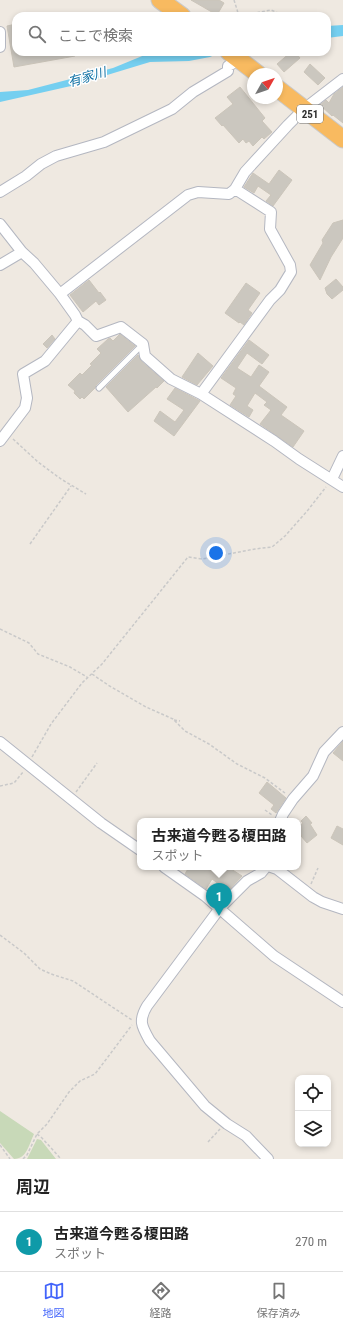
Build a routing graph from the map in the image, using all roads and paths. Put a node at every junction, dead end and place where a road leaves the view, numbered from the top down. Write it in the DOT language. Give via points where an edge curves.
graph roads {
  1 [pos="160,0"];
  2 [pos="234,0"];
  3 [pos="174,12"];
  4 [pos="238,12"];
  5 [pos="260,12"];
  6 [pos="276,12"];
  7 [pos="0,32"];
  8 [pos="0,47"];
  9 [pos="234,59"];
  10 [pos="248,68"];
  11 [pos="343,79"];
  12 [pos="283,93"];
  13 [pos="304,109"];
  14 [pos="343,139"];
  15 [pos="235,189"];
  16 [pos="0,192"];
  17 [pos="0,224"];
  18 [pos="22,252"];
  19 [pos="0,265"];
  20 [pos="60,294"];
  21 [pos="78,321"];
  22 [pos="143,344"];
  23 [pos="99,388"];
  24 [pos="201,394"];
  25 [pos="3,438"];
  26 [pos="343,456"];
  27 [pos="332,480"];
  28 [pos="71,486"];
  29 [pos="343,487"];
  30 [pos="86,494"];
  31 [pos="30,544"];
  32 [pos="0,629"];
  33 [pos="91,674"];
  34 [pos="87,677"];
  35 [pos="173,719"];
  36 [pos="180,721"];
  37 [pos="343,732"];
  38 [pos="0,742"];
  39 [pos="97,763"];
  40 [pos="29,764"];
  41 [pos="0,786"];
  42 [pos="72,799"];
  43 [pos="294,799"];
  44 [pos="281,818"];
  45 [pos="137,848"];
  46 [pos="318,868"];
  47 [pos="168,870"];
  48 [pos="264,870"];
  49 [pos="278,870"];
  50 [pos="307,892"];
  51 [pos="220,908"];
  52 [pos="343,909"];
  53 [pos="0,935"];
  54 [pos="343,1002"];
  55 [pos="142,1022"];
  56 [pos="227,1124"];
  57 [pos="37,1134"];
  58 [pos="208,1142"];
  59 [pos="0,1145"];
  60 [pos="10,1159"];
  61 [pos="23,1159"];
  62 [pos="61,1159"];
  63 [pos="268,1159"];
  1 -- 3 [label="highway"];
  2 -- 4 [label="path"];
  5 -- 6 [label="path"];
  7 -- 8 [label="street"];
  9 -- 10 [label="highway"];
  9 -- 16 [label="street" via="228,66 228,71 193,92 172,109 104,142 56,156"];
  11 -- 13 [label="street"];
  12 -- 13 [label="highway, 251"];
  13 -- 14 [label="highway, 251"];
  13 -- 15 [label="street" via="245,172"];
  15 -- 20 [label="street" via="229,194 198,192 188,195"];
  15 -- 24 [label="street" via="270,212 270,228 290,265 291,272"];
  17 -- 18 [label="street"];
  18 -- 19 [label="street"];
  18 -- 20 [label="street"];
  20 -- 21 [label="street"];
  21 -- 22 [label="street" via="96,336 121,327"];
  21 -- 25 [label="street" via="45,361 23,374 25,408"];
  22 -- 23 [label="lane"];
  22 -- 24 [label="street" via="145,356 171,379"];
  24 -- 27 [label="street"];
  25 -- 28 [label="path"];
  26 -- 27 [label="street"];
  27 -- 29 [label="street"];
  27 -- 33 [label="path" via="285,536 272,547 202,559 188,557 102,664"];
  28 -- 30 [label="path"];
  28 -- 31 [label="path"];
  32 -- 34 [label="path" via="29,643 38,654"];
  33 -- 34 [label="path"];
  33 -- 35 [label="path" via="146,707"];
  34 -- 40 [label="path" via="51,724"];
  35 -- 36 [label="path"];
  35 -- 43 [label="path" via="185,731 210,744 237,764 265,778"];
  37 -- 43 [label="street" via="324,752 313,776"];
  38 -- 40 [label="street"];
  39 -- 42 [label="path"];
  40 -- 41 [label="path" via="14,783"];
  40 -- 42 [label="street"];
  42 -- 45 [label="street"];
  43 -- 44 [label="street"];
  46 -- 50 [label="path"];
  47 -- 51 [label="street"];
  48 -- 51 [label="street" via="247,880"];
  49 -- 50 [label="street"];
  50 -- 52 [label="street" via="313,898"];
  51 -- 54 [label="street" via="274,956"];
  51 -- 55 [label="street" via="147,1006"];
  53 -- 55 [label="path" via="44,971 73,981 132,1020"];
  55 -- 56 [label="street" via="150,1041 205,1106"];
  55 -- 57 [label="path" via="131,1025 95,1074 80,1081 69,1092"];
  56 -- 58 [label="path"];
  56 -- 63 [label="street" via="246,1136"];
  57 -- 61 [label="path"];
  57 -- 62 [label="path"];
  59 -- 60 [label="path"];
}
